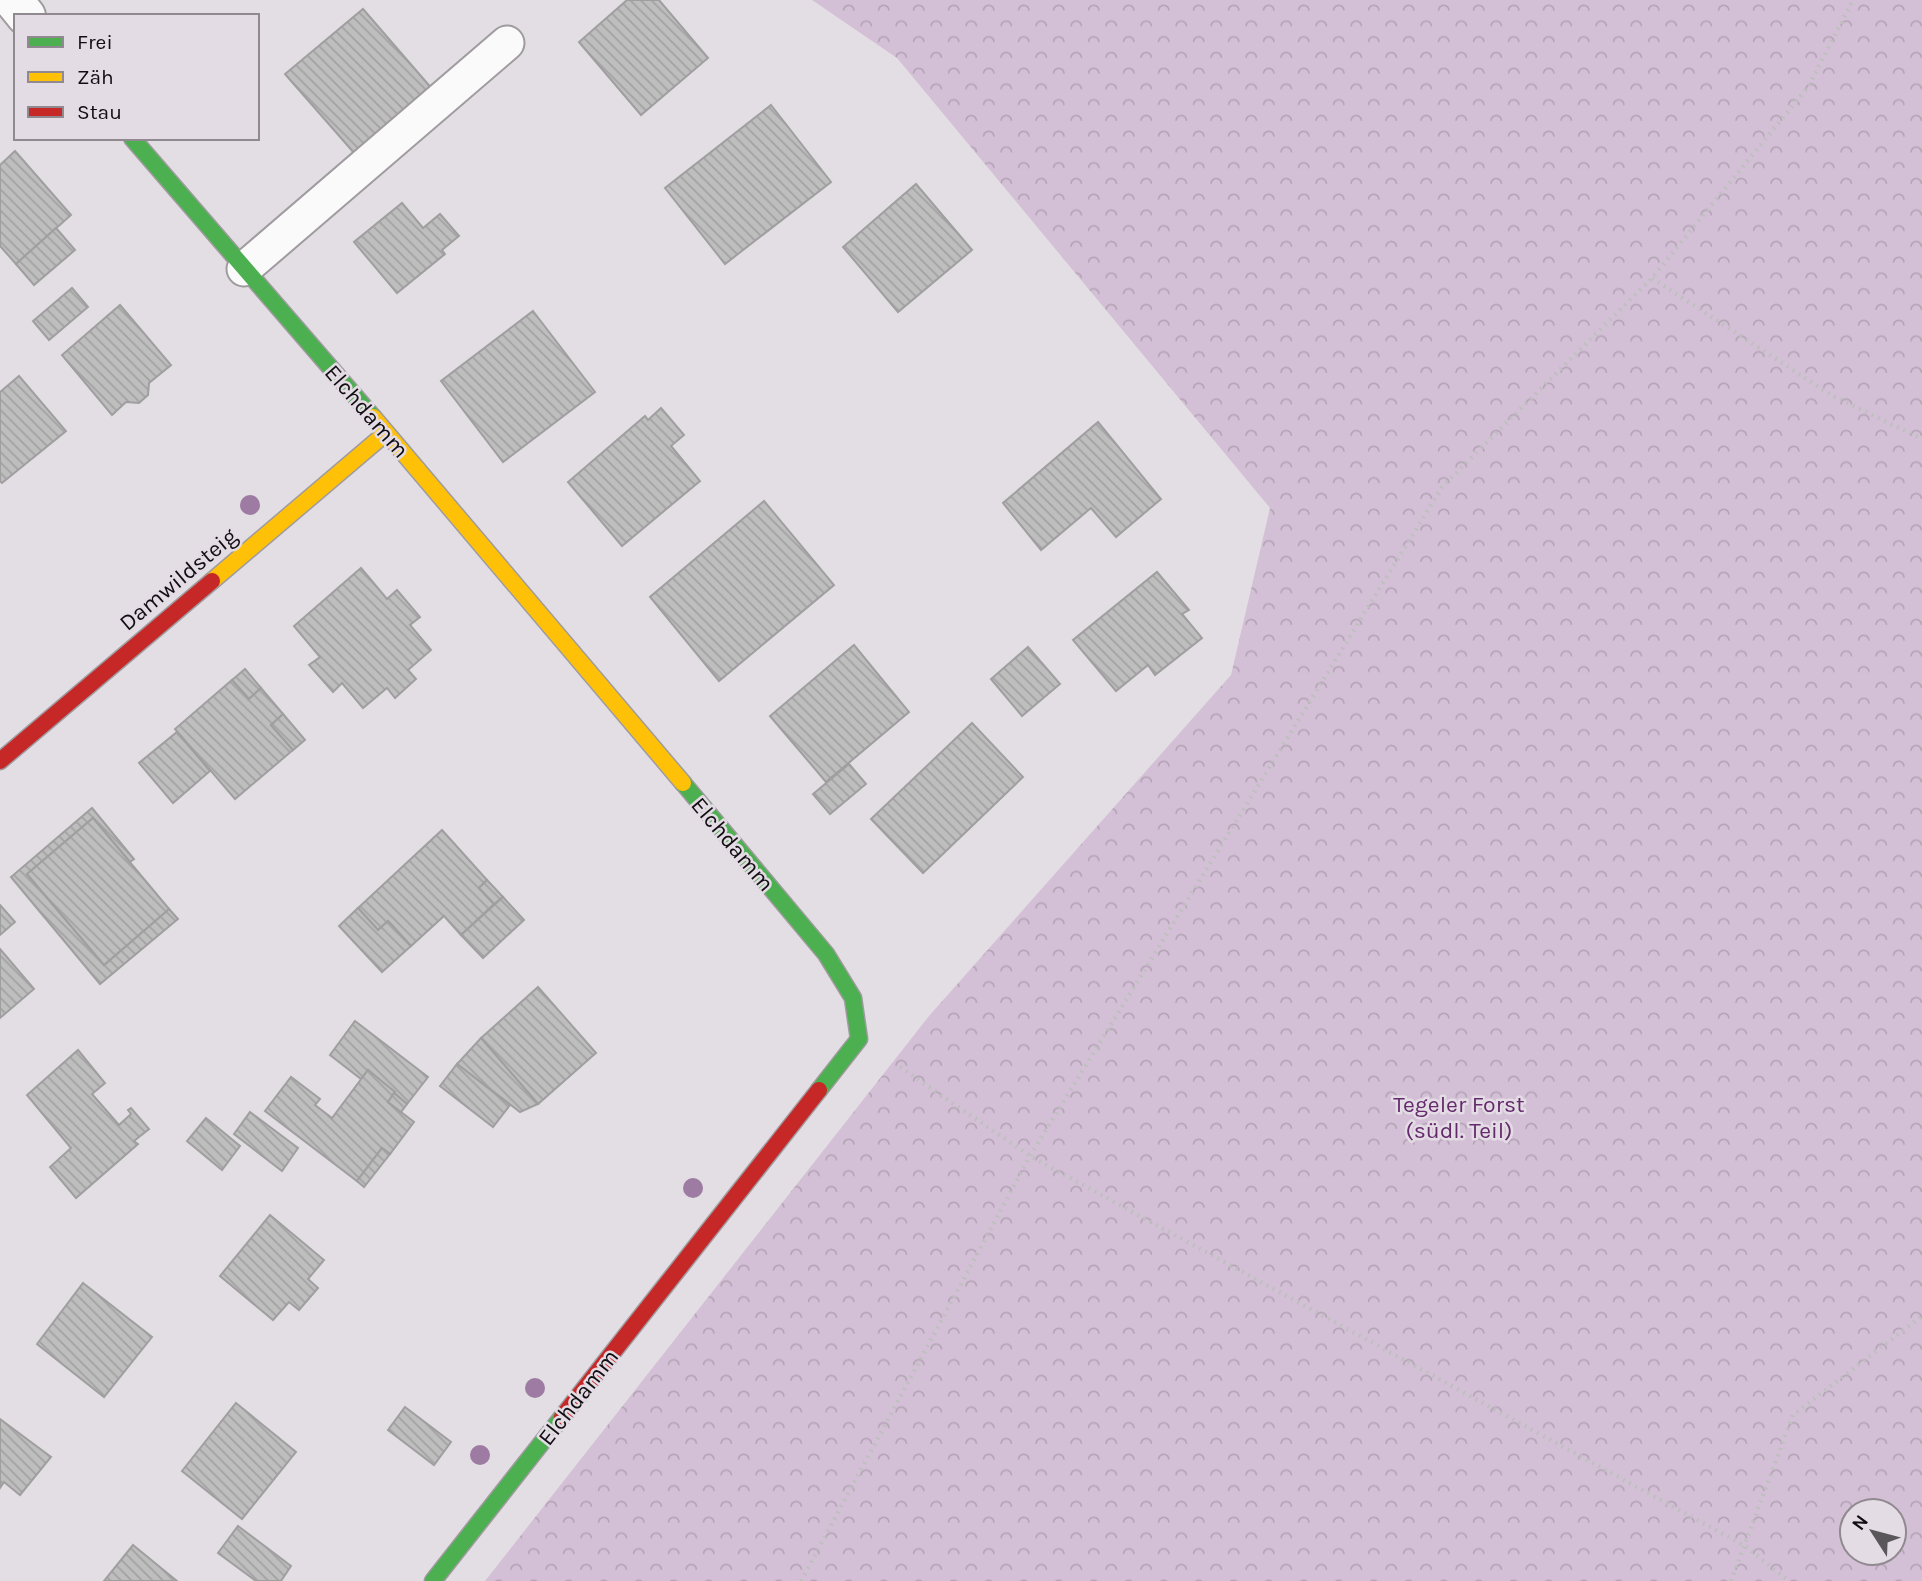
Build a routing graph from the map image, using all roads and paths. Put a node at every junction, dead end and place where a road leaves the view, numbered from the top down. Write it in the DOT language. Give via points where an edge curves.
graph roads {
  1 [pos="13,0"];
  2 [pos="1853,0"];
  3 [pos="24,14"];
  4 [pos="507,43"];
  5 [pos="134,140"];
  6 [pos="244,269"];
  7 [pos="1652,278"];
  8 [pos="386,433"];
  9 [pos="1922,439"];
  10 [pos="0,761"];
  11 [pos="859,1040"];
  12 [pos="1031,1156"];
  13 [pos="1922,1315"];
  14 [pos="1745,1546"];
  15 [pos="433,1581"];
  16 [pos="801,1581"];
  17 [pos="1731,1581"];
  18 [pos="1788,1581"];
  1 -- 3 [label="street"];
  2 -- 7 [label="path" via="1808,87"];
  4 -- 6 [label="lane"];
  5 -- 6 [label="street, Elchdamm"];
  6 -- 8 [label="street, Elchdamm"];
  7 -- 9 [label="path" via="1830,395"];
  7 -- 12 [label="path" via="1442,487"];
  8 -- 10 [label="street, Damwildsteig"];
  8 -- 11 [label="street, Elchdamm" via="826,954 853,998"];
  11 -- 12 [label="path"];
  11 -- 15 [label="street, Elchdamm"];
  12 -- 14 [label="path"];
  12 -- 16 [label="path"];
  13 -- 14 [label="path" via="1793,1415"];
  14 -- 17 [label="path"];
  14 -- 18 [label="path"];
}
